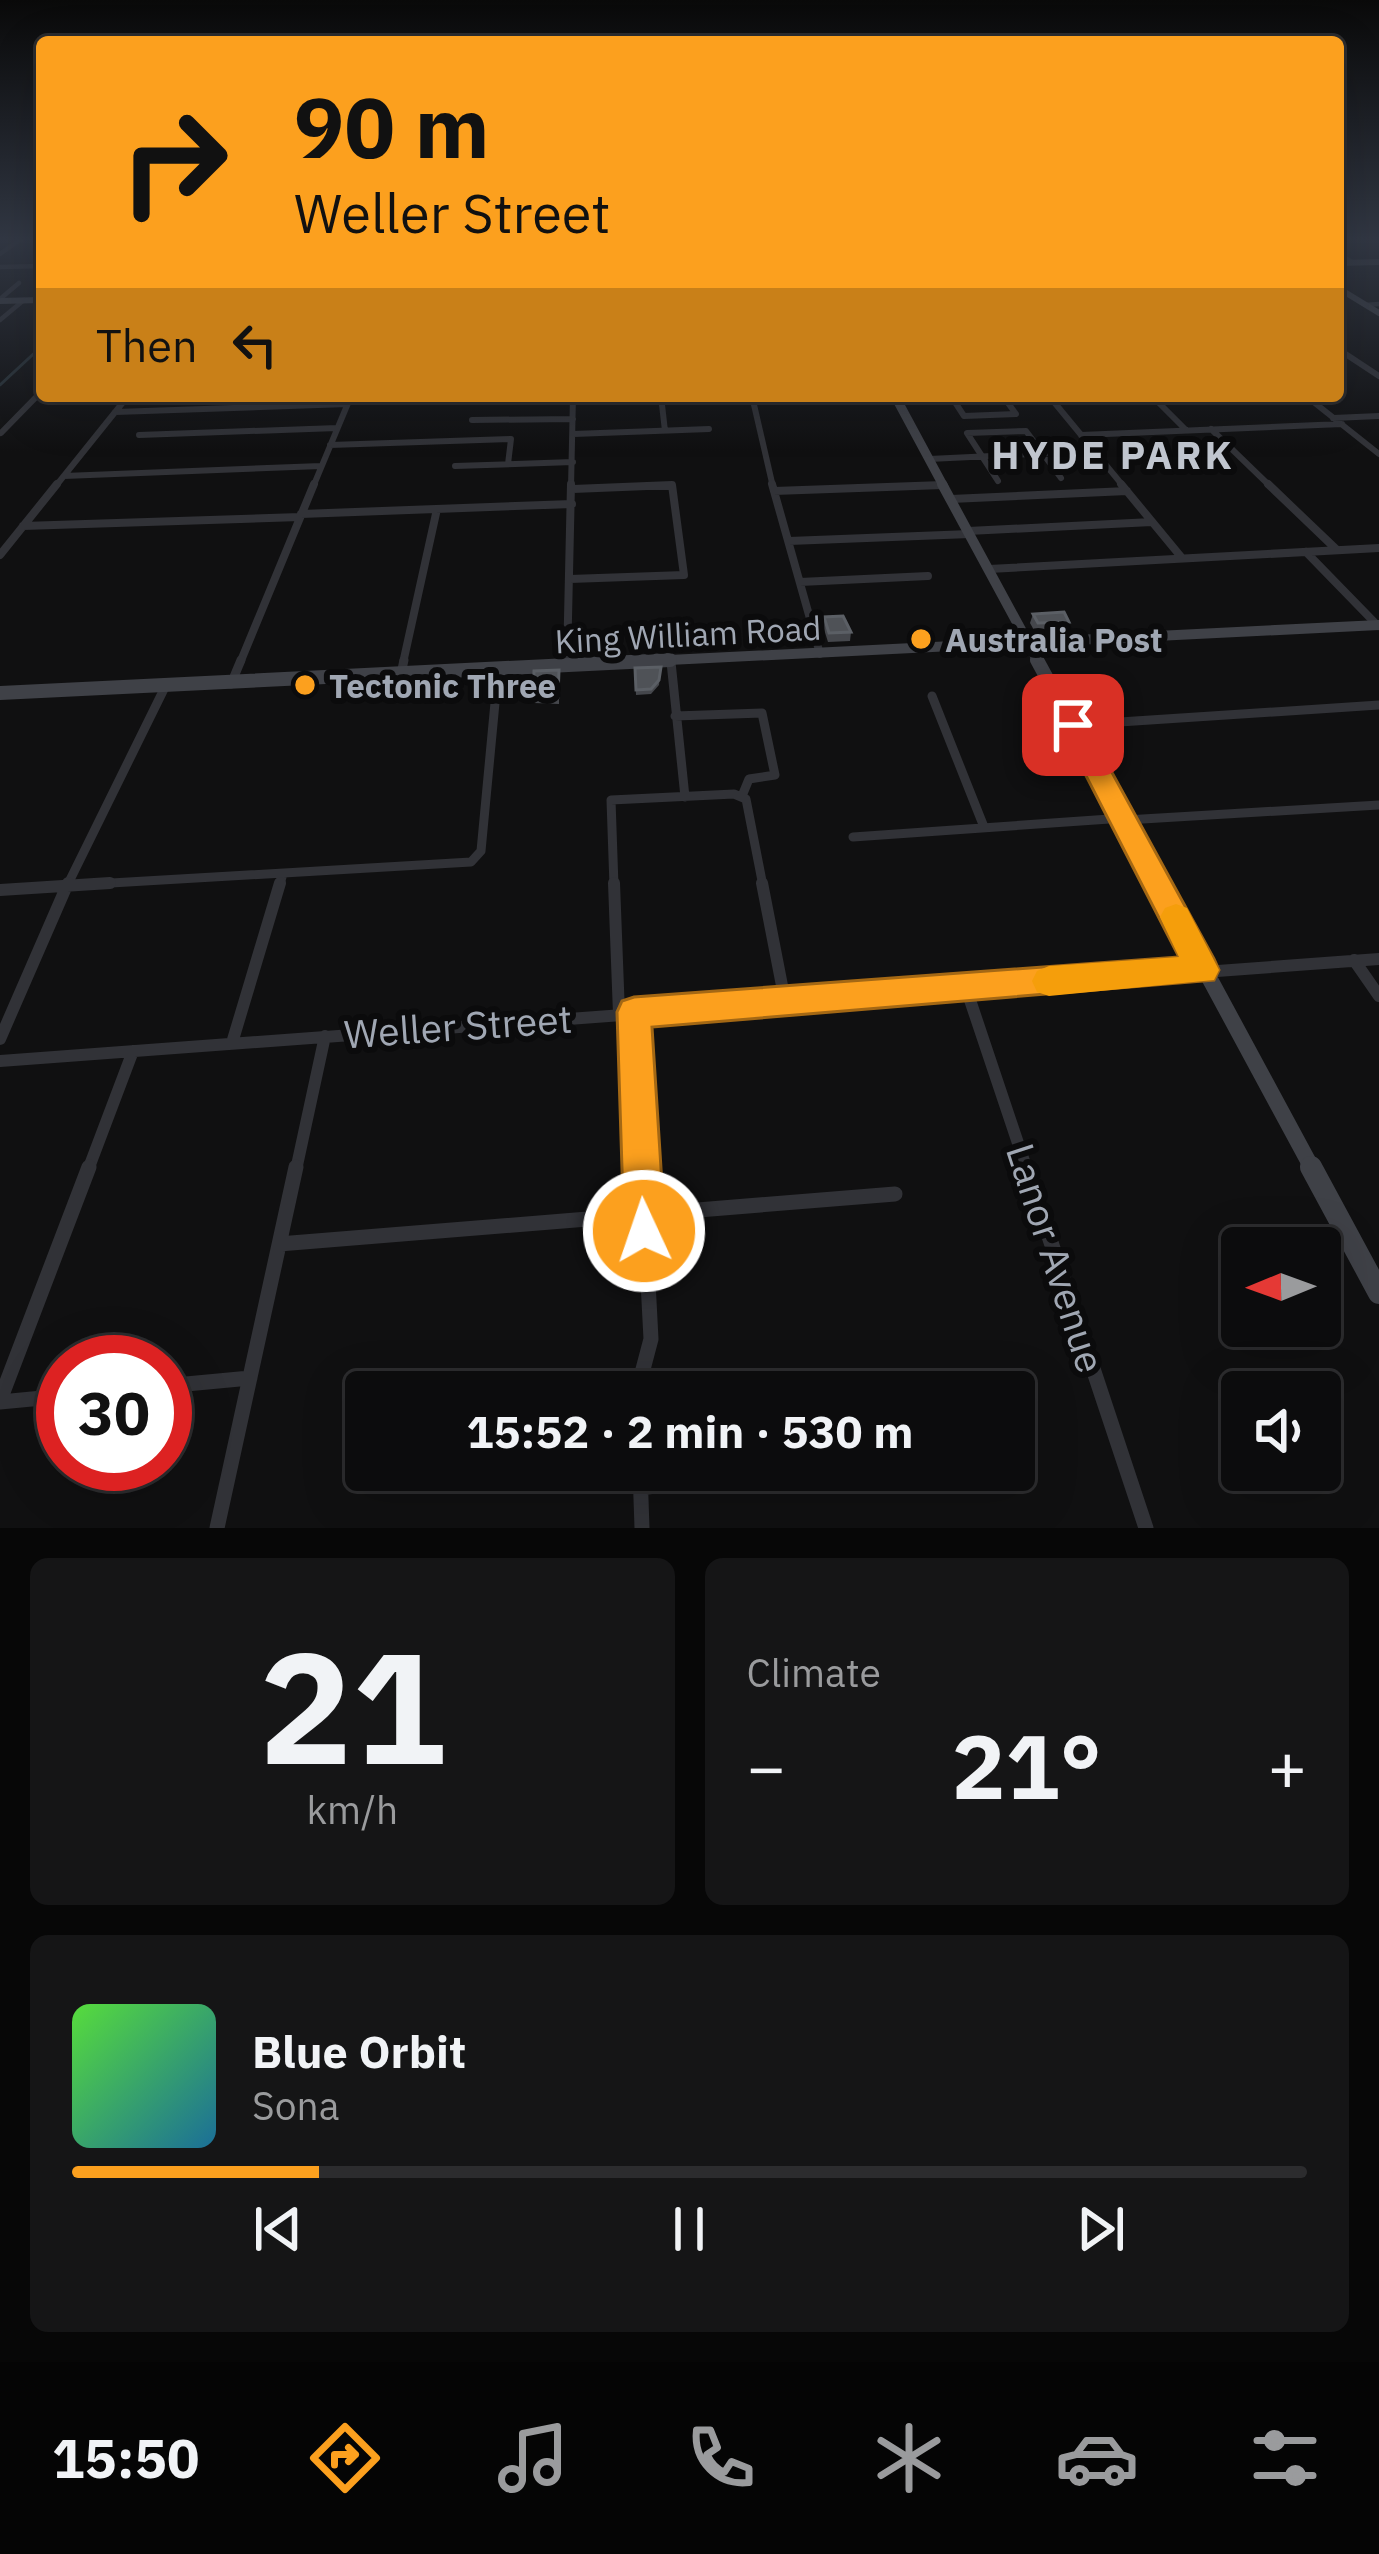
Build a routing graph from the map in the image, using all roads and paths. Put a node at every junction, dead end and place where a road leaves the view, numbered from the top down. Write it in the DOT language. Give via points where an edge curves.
graph roads {
  1 [pos="1344,354"];
  2 [pos="1379,376"];
  3 [pos="36,397"];
  4 [pos="124,402"];
  5 [pos="310,402"];
  6 [pos="348,402"];
  7 [pos="573,402"];
  8 [pos="663,402"];
  9 [pos="753,402"];
  10 [pos="899,402"];
  11 [pos="955,402"];
  12 [pos="1007,402"];
  13 [pos="1054,402"];
  14 [pos="1158,402"];
  15 [pos="1313,402"];
  16 [pos="116,412"];
  17 [pos="1379,416"];
  18 [pos="573,418"];
  19 [pos="1333,418"];
  20 [pos="472,420"];
  21 [pos="1342,424"];
  22 [pos="337,428"];
  23 [pos="709,429"];
  24 [pos="1210,429"];
  25 [pos="665,430"];
  26 [pos="1186,430"];
  27 [pos="1,433"];
  28 [pos="573,434"];
  29 [pos="139,435"];
  30 [pos="1081,435"];
  31 [pos="330,445"];
  32 [pos="1094,452"];
  33 [pos="1043,454"];
  34 [pos="1379,454"];
  35 [pos="982,457"];
  36 [pos="929,459"];
  37 [pos="573,462"];
  38 [pos="508,464"];
  39 [pos="321,466"];
  40 [pos="455,466"];
  41 [pos="64,476"];
  42 [pos="1061,478"];
  43 [pos="998,481"];
  44 [pos="943,484"];
  45 [pos="572,489"];
  46 [pos="1126,490"];
  47 [pos="774,491"];
  48 [pos="951,499"];
  49 [pos="572,504"];
  50 [pos="436,509"];
  51 [pos="301,515"];
  52 [pos="1152,522"];
  53 [pos="23,526"];
  54 [pos="969,532"];
  55 [pos="788,541"];
  56 [pos="5,543"];
  57 [pos="1379,548"];
  58 [pos="1338,550"];
  59 [pos="1306,552"];
  60 [pos="0,555"];
  61 [pos="1182,558"];
  62 [pos="988,568"];
  63 [pos="928,576"];
  64 [pos="570,579"];
  65 [pos="800,581"];
  66 [pos="1379,626"];
  67 [pos="1029,644"];
  68 [pos="820,654"];
  69 [pos="671,662"];
  70 [pos="567,667"];
  71 [pos="498,670"];
  72 [pos="401,675"];
  73 [pos="231,684"];
  74 [pos="166,686"];
  75 [pos="0,693"];
  76 [pos="932,696"];
  77 [pos="1379,705"];
  78 [pos="675,716"];
  79 [pos="1073,725"];
  80 [pos="742,796"];
  81 [pos="686,797"];
  82 [pos="1379,805"];
  83 [pos="1125,819"];
  84 [pos="984,827"];
  85 [pos="853,837"];
  86 [pos="283,874"];
  87 [pos="67,886"];
  88 [pos="0,890"];
  89 [pos="1379,958"];
  90 [pos="1354,960"];
  91 [pos="1203,970"];
  92 [pos="966,988"];
  93 [pos="1379,996"];
  94 [pos="784,1001"];
  95 [pos="626,1013"];
  96 [pos="325,1036"];
  97 [pos="0,1039"];
  98 [pos="232,1043"];
  99 [pos="133,1051"];
  100 [pos="0,1061"];
  101 [pos="896,1195"];
  102 [pos="643,1216"];
  103 [pos="279,1244"];
  104 [pos="1379,1293"];
  105 [pos="643,1371"];
  106 [pos="250,1378"];
  107 [pos="192,1383"];
  108 [pos="36,1398"];
  109 [pos="0,1401"];
  110 [pos="640,1491"];
  111 [pos="217,1528"];
  112 [pos="642,1528"];
  113 [pos="1146,1528"];
  1 -- 2 [label="street"];
  3 -- 27 [label="street"];
  4 -- 16 [label="street"];
  5 -- 16 [label="street"];
  6 -- 22 [label="street"];
  7 -- 18 [label="street"];
  8 -- 25 [label="street"];
  9 -- 47 [label="street"];
  10 -- 36 [label="main road"];
  11 -- 12 [label="street" via="964,416 1016,414"];
  13 -- 30 [label="street"];
  14 -- 26 [label="street"];
  15 -- 19 [label="street"];
  16 -- 41 [label="street"];
  17 -- 19 [label="street"];
  18 -- 20 [label="street"];
  18 -- 28 [label="street"];
  19 -- 21 [label="street"];
  21 -- 24 [label="street"];
  21 -- 34 [label="street"];
  22 -- 29 [label="street"];
  22 -- 31 [label="street"];
  23 -- 25 [label="street"];
  24 -- 26 [label="street"];
  24 -- 58 [label="street"];
  25 -- 28 [label="street"];
  26 -- 30 [label="street"];
  28 -- 37 [label="street"];
  30 -- 32 [label="street"];
  31 -- 38 [label="street" via="511,439"];
  31 -- 39 [label="street"];
  32 -- 33 [label="street"];
  32 -- 46 [label="street"];
  33 -- 35 [label="street"];
  33 -- 35 [label="street" via="1026,431 967,433"];
  33 -- 42 [label="street"];
  35 -- 36 [label="street"];
  35 -- 43 [label="street"];
  36 -- 44 [label="main road"];
  37 -- 38 [label="street"];
  37 -- 45 [label="street"];
  38 -- 40 [label="street"];
  39 -- 41 [label="street"];
  39 -- 51 [label="street"];
  41 -- 53 [label="street"];
  44 -- 47 [label="street"];
  44 -- 48 [label="main road"];
  45 -- 49 [label="street"];
  45 -- 64 [label="street" via="672,485 684,575"];
  46 -- 48 [label="street"];
  46 -- 52 [label="street"];
  47 -- 55 [label="street"];
  48 -- 54 [label="main road"];
  49 -- 50 [label="street"];
  49 -- 64 [label="street"];
  50 -- 51 [label="street"];
  50 -- 72 [label="street"];
  51 -- 53 [label="street"];
  51 -- 73 [label="street"];
  52 -- 54 [label="street"];
  52 -- 61 [label="street"];
  53 -- 56 [label="street"];
  54 -- 55 [label="street"];
  54 -- 62 [label="main road"];
  55 -- 65 [label="street"];
  56 -- 60 [label="street"];
  57 -- 58 [label="street"];
  58 -- 59 [label="street"];
  59 -- 61 [label="street"];
  59 -- 66 [label="street"];
  61 -- 62 [label="street"];
  62 -- 67 [label="main road"];
  63 -- 65 [label="street"];
  64 -- 70 [label="street"];
  65 -- 68 [label="street"];
  66 -- 67 [label="main road, King William Road"];
  67 -- 68 [label="main road, King William Road"];
  67 -- 79 [label="main road"];
  68 -- 69 [label="main road, King William Road"];
  69 -- 70 [label="main road, King William Road"];
  69 -- 78 [label="street"];
  70 -- 71 [label="main road, King William Road"];
  71 -- 72 [label="main road, King William Road"];
  71 -- 86 [label="street" via="476,860"];
  72 -- 73 [label="main road, King William Road"];
  73 -- 74 [label="main road, King William Road"];
  74 -- 75 [label="main road, King William Road"];
  74 -- 87 [label="street"];
  76 -- 84 [label="street"];
  77 -- 79 [label="street"];
  78 -- 80 [label="street" via="762,712 775,775 749,779"];
  78 -- 81 [label="street"];
  79 -- 83 [label="main road"];
  80 -- 81 [label="street"];
  80 -- 94 [label="street"];
  81 -- 95 [label="street" via="611,800"];
  82 -- 83 [label="street"];
  83 -- 84 [label="street"];
  83 -- 91 [label="main road"];
  84 -- 85 [label="street"];
  86 -- 87 [label="street"];
  86 -- 98 [label="street"];
  87 -- 88 [label="street"];
  87 -- 97 [label="street"];
  89 -- 90 [label="street, Weller Street"];
  90 -- 91 [label="street, Weller Street"];
  90 -- 93 [label="street"];
  91 -- 92 [label="street, Weller Street"];
  91 -- 104 [label="main road"];
  92 -- 94 [label="street, Weller Street"];
  92 -- 113 [label="street, Lanor Avenue"];
  94 -- 95 [label="street, Weller Street"];
  95 -- 96 [label="street, Weller Street"];
  95 -- 102 [label="street"];
  96 -- 98 [label="street, Weller Street"];
  96 -- 103 [label="street"];
  98 -- 99 [label="street, Weller Street"];
  99 -- 100 [label="street, Weller Street"];
  99 -- 109 [label="street"];
  101 -- 102 [label="street"];
  102 -- 103 [label="street"];
  102 -- 105 [label="street" via="651,1339"];
  103 -- 106 [label="street"];
  106 -- 107 [label="street"];
  106 -- 111 [label="street"];
  108 -- 109 [label="street"];
  110 -- 112 [label="street"];
}
